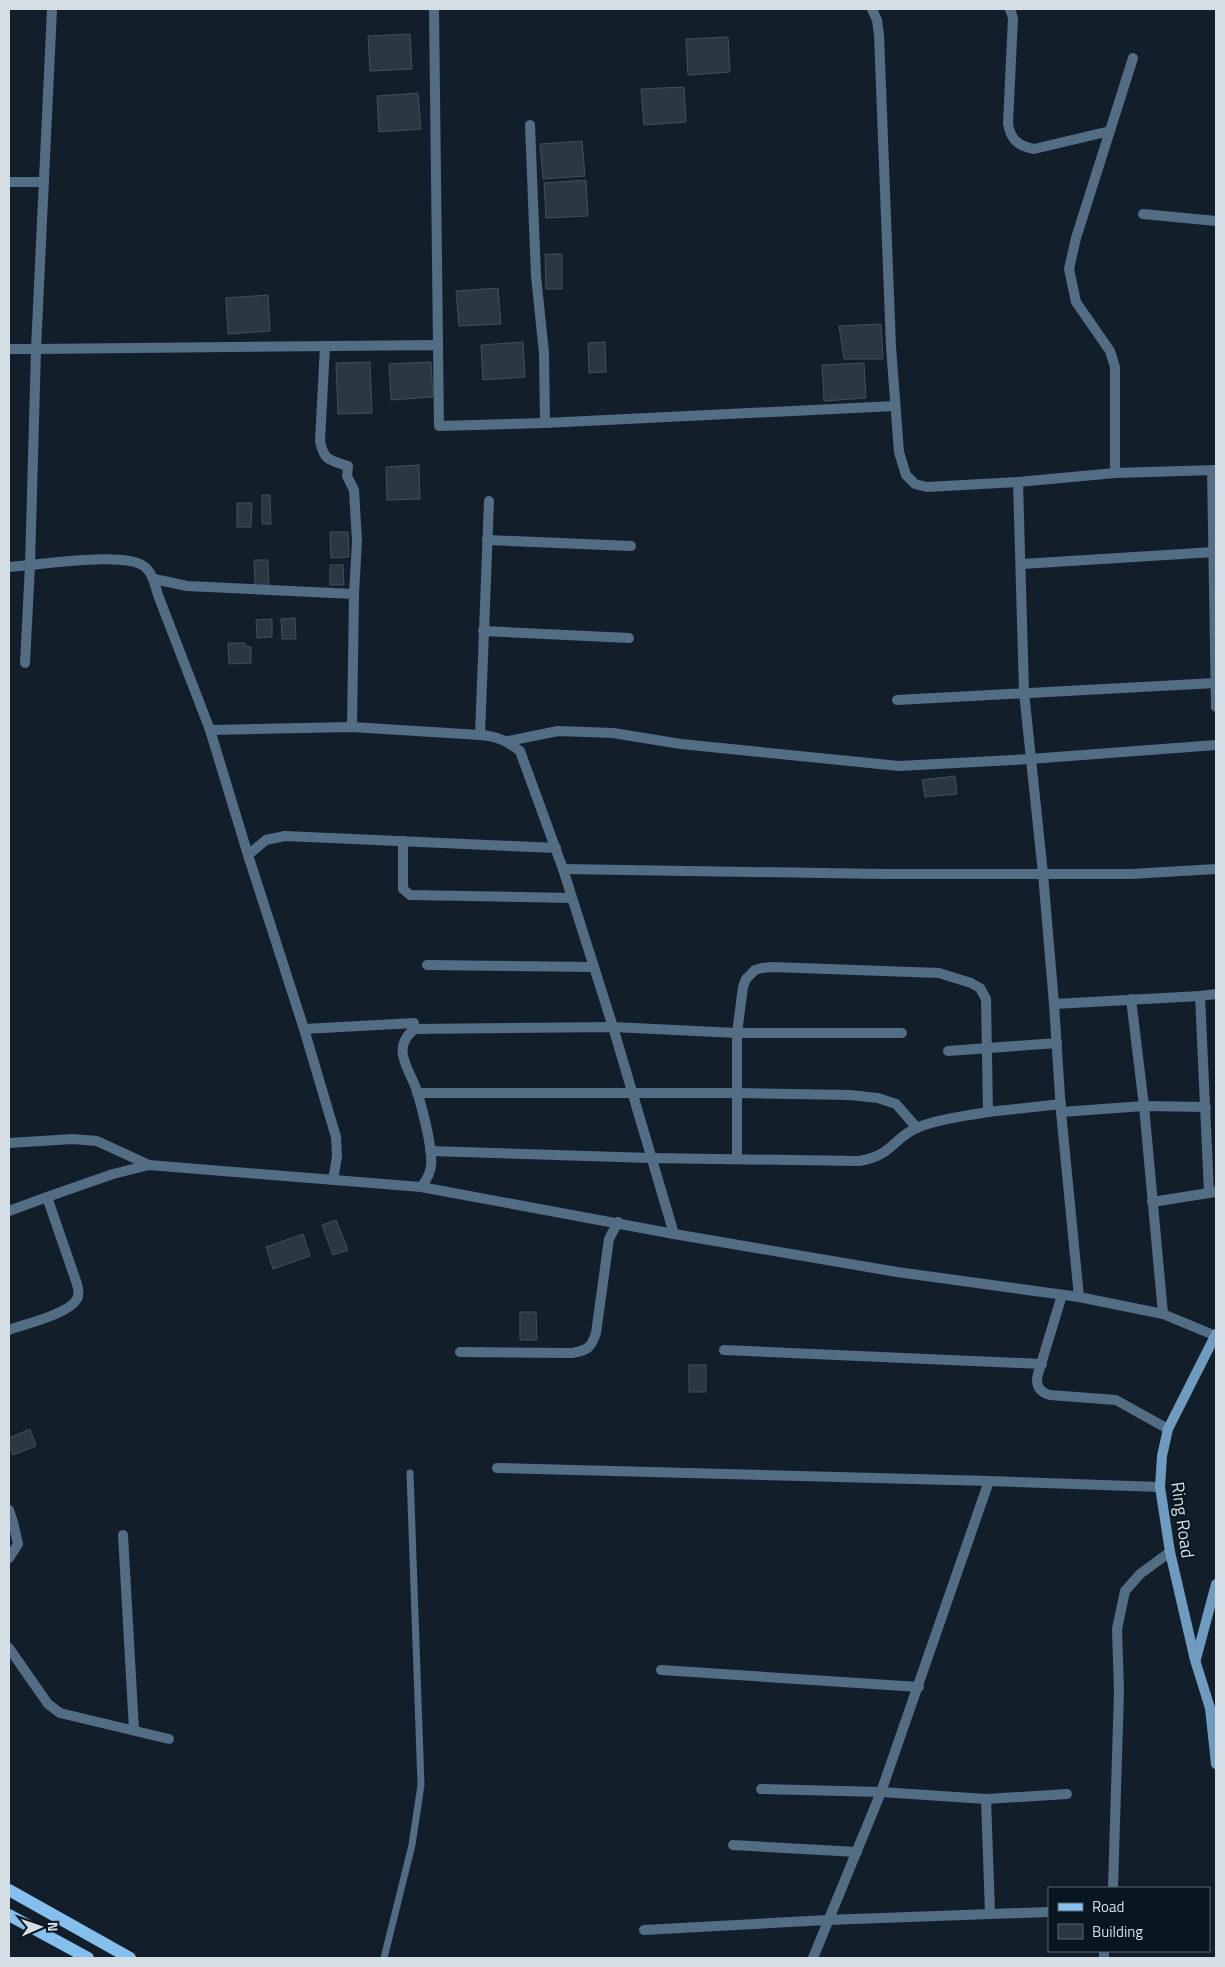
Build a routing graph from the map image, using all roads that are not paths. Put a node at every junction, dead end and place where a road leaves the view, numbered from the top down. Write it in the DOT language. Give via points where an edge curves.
graph roads {
  1 [pos="52,9"];
  2 [pos="434,9"];
  3 [pos="872,9"];
  4 [pos="1010,9"];
  5 [pos="1133,58"];
  6 [pos="530,125"];
  7 [pos="1110,130"];
  8 [pos="9,182"];
  9 [pos="44,182"];
  10 [pos="1142,214"];
  11 [pos="1216,221"];
  12 [pos="438,345"];
  13 [pos="324,346"];
  14 [pos="9,349"];
  15 [pos="36,349"];
  16 [pos="896,406"];
  17 [pos="545,423"];
  18 [pos="1214,470"];
  19 [pos="1115,473"];
  20 [pos="1018,482"];
  21 [pos="489,501"];
  22 [pos="487,540"];
  23 [pos="631,546"];
  24 [pos="1214,552"];
  25 [pos="1022,564"];
  26 [pos="30,565"];
  27 [pos="9,567"];
  28 [pos="154,580"];
  29 [pos="354,594"];
  30 [pos="483,631"];
  31 [pos="629,638"];
  32 [pos="25,663"];
  33 [pos="1214,682"];
  34 [pos="1024,692"];
  35 [pos="897,700"];
  36 [pos="1216,707"];
  37 [pos="352,726"];
  38 [pos="210,730"];
  39 [pos="480,735"];
  40 [pos="508,742"];
  41 [pos="1216,745"];
  42 [pos="1030,759"];
  43 [pos="402,841"];
  44 [pos="556,848"];
  45 [pos="248,855"];
  46 [pos="563,869"];
  47 [pos="1216,869"];
  48 [pos="1043,874"];
  49 [pos="571,898"];
  50 [pos="427,965"];
  51 [pos="592,967"];
  52 [pos="1216,994"];
  53 [pos="1200,996"];
  54 [pos="1131,1000"];
  55 [pos="1054,1004"];
  56 [pos="414,1023"];
  57 [pos="612,1026"];
  58 [pos="304,1029"];
  59 [pos="737,1033"];
  60 [pos="902,1033"];
  61 [pos="1057,1043"];
  62 [pos="987,1047"];
  63 [pos="948,1050"];
  64 [pos="417,1093"];
  65 [pos="631,1093"];
  66 [pos="738,1093"];
  67 [pos="1144,1106"];
  68 [pos="1206,1107"];
  69 [pos="1061,1108"];
  70 [pos="988,1112"];
  71 [pos="917,1128"];
  72 [pos="9,1143"];
  73 [pos="430,1151"];
  74 [pos="650,1158"];
  75 [pos="737,1159"];
  76 [pos="149,1165"];
  77 [pos="333,1180"];
  78 [pos="421,1187"];
  79 [pos="1213,1193"];
  80 [pos="47,1197"];
  81 [pos="1152,1202"];
  82 [pos="9,1211"];
  83 [pos="618,1222"];
  84 [pos="674,1234"];
  85 [pos="1062,1295"];
  86 [pos="1079,1297"];
  87 [pos="1163,1314"];
  88 [pos="9,1330"];
  89 [pos="1216,1335"];
  90 [pos="724,1350"];
  91 [pos="460,1352"];
  92 [pos="1042,1364"];
  93 [pos="1168,1430"];
  94 [pos="497,1468"];
  95 [pos="410,1473"];
  96 [pos="989,1481"];
  97 [pos="1160,1488"];
  98 [pos="9,1510"];
  99 [pos="123,1535"];
  100 [pos="1170,1552"];
  101 [pos="9,1558"];
  102 [pos="1216,1584"];
  103 [pos="9,1648"];
  104 [pos="1195,1660"];
  105 [pos="661,1670"];
  106 [pos="919,1687"];
  107 [pos="1212,1726"];
  108 [pos="134,1730"];
  109 [pos="169,1739"];
  110 [pos="1216,1742"];
  111 [pos="1216,1764"];
  112 [pos="761,1789"];
  113 [pos="882,1792"];
  114 [pos="1067,1794"];
  115 [pos="986,1798"];
  116 [pos="733,1845"];
  117 [pos="857,1852"];
  118 [pos="1113,1887"];
  119 [pos="9,1890"];
  120 [pos="1048,1912"];
  121 [pos="990,1913"];
  122 [pos="9,1914"];
  123 [pos="827,1920"];
  124 [pos="644,1930"];
  125 [pos="88,1958"];
  126 [pos="130,1958"];
  127 [pos="384,1958"];
  128 [pos="812,1958"];
  1 -- 9 [label="street"];
  2 -- 12 [label="street"];
  3 -- 16 [label="street" via="879,35 890,347"];
  4 -- 7 [label="street" via="1013,18 1008,123 1009,134 1014,141 1034,149"];
  5 -- 7 [label="street"];
  6 -- 17 [label="street" via="536,276 544,353"];
  7 -- 19 [label="street" via="1069,269 1076,302 1110,351 1115,366"];
  8 -- 9 [label="street"];
  9 -- 15 [label="street"];
  10 -- 11 [label="street"];
  12 -- 13 [label="street"];
  12 -- 17 [label="street" via="438,426"];
  13 -- 15 [label="street"];
  13 -- 29 [label="street" via="320,441 322,453 348,466 347,476 354,490 357,541"];
  14 -- 15 [label="street"];
  15 -- 26 [label="street"];
  16 -- 17 [label="street"];
  16 -- 20 [label="street" via="899,452 906,475 914,484 926,487"];
  18 -- 19 [label="street"];
  18 -- 24 [label="street"];
  19 -- 20 [label="street"];
  20 -- 25 [label="street"];
  21 -- 22 [label="street"];
  22 -- 23 [label="street"];
  22 -- 30 [label="street"];
  24 -- 25 [label="street"];
  24 -- 33 [label="street"];
  25 -- 34 [label="street"];
  26 -- 27 [label="street"];
  26 -- 28 [label="street" via="119,559 145,567"];
  26 -- 32 [label="street"];
  28 -- 29 [label="street" via="194,586"];
  28 -- 38 [label="street"];
  29 -- 37 [label="street"];
  30 -- 31 [label="street"];
  30 -- 39 [label="street"];
  33 -- 34 [label="street"];
  33 -- 36 [label="street"];
  34 -- 35 [label="street"];
  34 -- 42 [label="street"];
  37 -- 38 [label="street"];
  37 -- 39 [label="street"];
  38 -- 45 [label="street"];
  39 -- 40 [label="street"];
  40 -- 42 [label="street" via="558,731 613,733 681,744 899,766"];
  40 -- 44 [label="street" via="520,751"];
  41 -- 42 [label="street"];
  42 -- 48 [label="street"];
  43 -- 44 [label="street"];
  43 -- 45 [label="street" via="285,836 266,840"];
  43 -- 49 [label="street" via="403,889 410,895"];
  44 -- 46 [label="street"];
  45 -- 58 [label="street"];
  46 -- 48 [label="street"];
  46 -- 49 [label="street"];
  47 -- 48 [label="street" via="1131,874"];
  48 -- 55 [label="street"];
  49 -- 51 [label="street"];
  50 -- 51 [label="street"];
  51 -- 57 [label="street"];
  52 -- 53 [label="street"];
  53 -- 54 [label="street"];
  53 -- 68 [label="street"];
  54 -- 55 [label="street"];
  54 -- 67 [label="street"];
  55 -- 61 [label="street"];
  56 -- 58 [label="street"];
  57 -- 59 [label="street"];
  57 -- 64 [label="street" via="415,1029 406,1037 403,1055"];
  57 -- 65 [label="street"];
  58 -- 77 [label="street" via="336,1137"];
  59 -- 60 [label="street"];
  59 -- 62 [label="street" via="743,988 755,970 772,967 911,971 939,973 980,988 986,998"];
  59 -- 66 [label="street"];
  61 -- 62 [label="street"];
  61 -- 69 [label="street"];
  62 -- 63 [label="street"];
  62 -- 70 [label="street"];
  64 -- 65 [label="street"];
  64 -- 73 [label="street"];
  65 -- 66 [label="street"];
  65 -- 74 [label="street"];
  66 -- 71 [label="street" via="878,1098 896,1104"];
  66 -- 75 [label="street"];
  67 -- 68 [label="street"];
  67 -- 69 [label="street"];
  67 -- 81 [label="street"];
  68 -- 79 [label="street"];
  69 -- 70 [label="street"];
  69 -- 86 [label="street"];
  70 -- 71 [label="street"];
  71 -- 75 [label="street" via="889,1150 870,1159"];
  72 -- 76 [label="street" via="73,1139 97,1141"];
  73 -- 74 [label="street"];
  73 -- 78 [label="street" via="431,1167"];
  74 -- 75 [label="street"];
  74 -- 84 [label="street"];
  76 -- 77 [label="street"];
  76 -- 80 [label="street"];
  77 -- 78 [label="street"];
  78 -- 83 [label="street"];
  79 -- 81 [label="street"];
  80 -- 82 [label="street"];
  80 -- 88 [label="street" via="79,1293 65,1310"];
  81 -- 87 [label="street"];
  83 -- 84 [label="street"];
  83 -- 91 [label="street" via="610,1239 592,1345 572,1353"];
  84 -- 85 [label="street" via="898,1272"];
  85 -- 86 [label="street"];
  85 -- 92 [label="street"];
  86 -- 87 [label="street"];
  87 -- 89 [label="street"];
  89 -- 93 [label="main road, Ring Road"];
  90 -- 92 [label="street"];
  92 -- 93 [label="street" via="1036,1380 1043,1393 1116,1400"];
  93 -- 97 [label="main road, Ring Road"];
  94 -- 96 [label="street"];
  95 -- 127 [label="lane" via="421,1784 412,1845"];
  96 -- 97 [label="street"];
  96 -- 106 [label="street"];
  97 -- 100 [label="main road, Ring Road"];
  98 -- 101 [label="street" via="18,1544"];
  99 -- 108 [label="street"];
  100 -- 104 [label="main road, Ring Road"];
  100 -- 118 [label="street" via="1140,1574 1125,1591 1117,1629 1119,1691"];
  102 -- 104 [label="main road"];
  103 -- 108 [label="street" via="53,1709"];
  104 -- 107 [label="main road, Ring Road" via="1210,1708"];
  105 -- 106 [label="street"];
  106 -- 113 [label="street"];
  107 -- 110 [label="street"];
  107 -- 111 [label="main road, Ring Road"];
  108 -- 109 [label="street"];
  112 -- 113 [label="street"];
  113 -- 115 [label="street"];
  113 -- 117 [label="street"];
  114 -- 115 [label="street"];
  115 -- 121 [label="street"];
  116 -- 117 [label="street"];
  117 -- 123 [label="street"];
  119 -- 126 [label="main road"];
  120 -- 121 [label="street"];
  121 -- 123 [label="street"];
  122 -- 125 [label="main road"];
  123 -- 124 [label="street"];
  123 -- 128 [label="street"];
}
